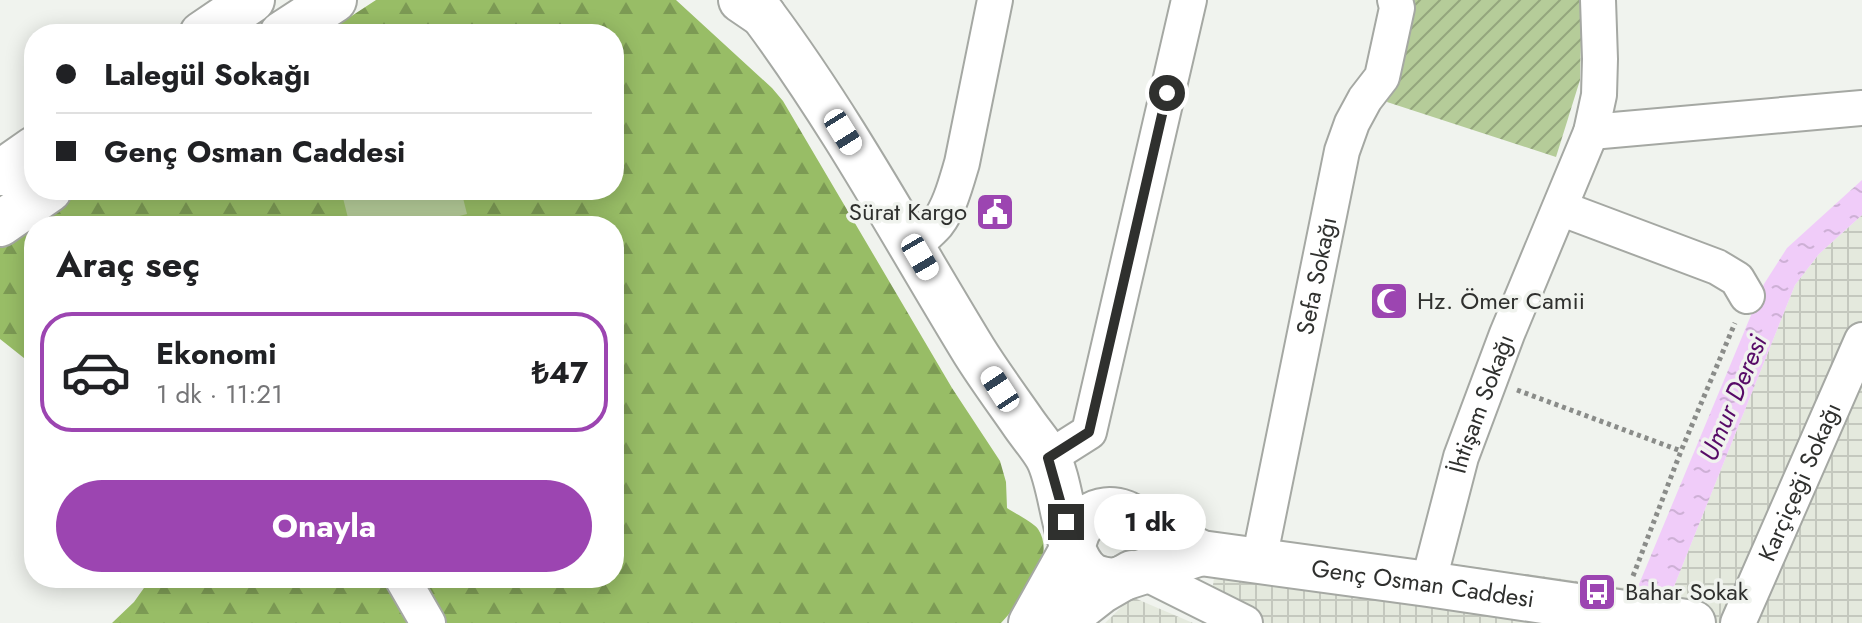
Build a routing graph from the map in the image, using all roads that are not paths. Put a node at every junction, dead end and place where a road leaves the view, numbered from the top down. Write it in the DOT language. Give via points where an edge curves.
graph roads {
  1 [pos="252,0"];
  2 [pos="334,0"];
  3 [pos="995,0"];
  4 [pos="1189,0"];
  5 [pos="1395,0"];
  6 [pos="1598,0"];
  7 [pos="756,4"];
  8 [pos="217,24"];
  9 [pos="297,24"];
  10 [pos="1862,108"];
  11 [pos="1591,132"];
  12 [pos="24,146"];
  13 [pos="24,156"];
  14 [pos="0,158"];
  15 [pos="0,173"];
  16 [pos="35,200"];
  17 [pos="1560,208"];
  18 [pos="0,224"];
  19 [pos="913,247"];
  20 [pos="1747,296"];
  21 [pos="1862,340"];
  22 [pos="1048,458"];
  23 [pos="1125,513"];
  24 [pos="1073,548"];
  25 [pos="1201,553"];
  26 [pos="1259,560"];
  27 [pos="1134,575"];
  28 [pos="1428,584"];
  29 [pos="408,588"];
  30 [pos="1237,621"];
  31 [pos="1683,621"];
  32 [pos="428,623"];
  33 [pos="1031,623"];
  34 [pos="1060,623"];
  35 [pos="1738,623"];
  1 -- 8 [label="street"];
  2 -- 9 [label="street"];
  3 -- 19 [label="street" via="956,184 936,224"];
  4 -- 22 [label="street" via="1089,432"];
  5 -- 26 [label="street, Sefa Sokağı" via="1382,77 1352,123 1342,151"];
  6 -- 11 [label="street, İhtişam Sokağı" via="1599,95"];
  7 -- 19 [label="street, Genç Osman Caddesi"];
  10 -- 11 [label="street"];
  11 -- 17 [label="street, İhtişam Sokağı"];
  12 -- 14 [label="street"];
  13 -- 15 [label="street"];
  16 -- 18 [label="street"];
  17 -- 20 [label="street" via="1717,267 1737,279"];
  17 -- 28 [label="street, İhtişam Sokağı" via="1461,457"];
  19 -- 22 [label="street, Genç Osman Caddesi"];
  21 -- 35 [label="street, Karçiçeği Sokağı"];
  22 -- 23 [label="street, Genç Osman Caddesi"];
  22 -- 24 [label="street, Genç Osman Caddesi"];
  23 -- 24 [label="street" via="1107,510 1087,519"];
  23 -- 25 [label="street, Genç Osman Caddesi"];
  23 -- 27 [label="street, Genç Osman Caddesi" via="1140,526 1146,546"];
  24 -- 27 [label="street, Genç Osman Caddesi" via="1092,576 1114,581"];
  24 -- 33 [label="street"];
  25 -- 26 [label="street, Genç Osman Caddesi"];
  25 -- 27 [label="street, Genç Osman Caddesi"];
  26 -- 28 [label="street, Genç Osman Caddesi"];
  27 -- 30 [label="street"];
  27 -- 34 [label="street" via="1101,591"];
  28 -- 31 [label="street, Genç Osman Caddesi"];
  29 -- 32 [label="street"];
}
